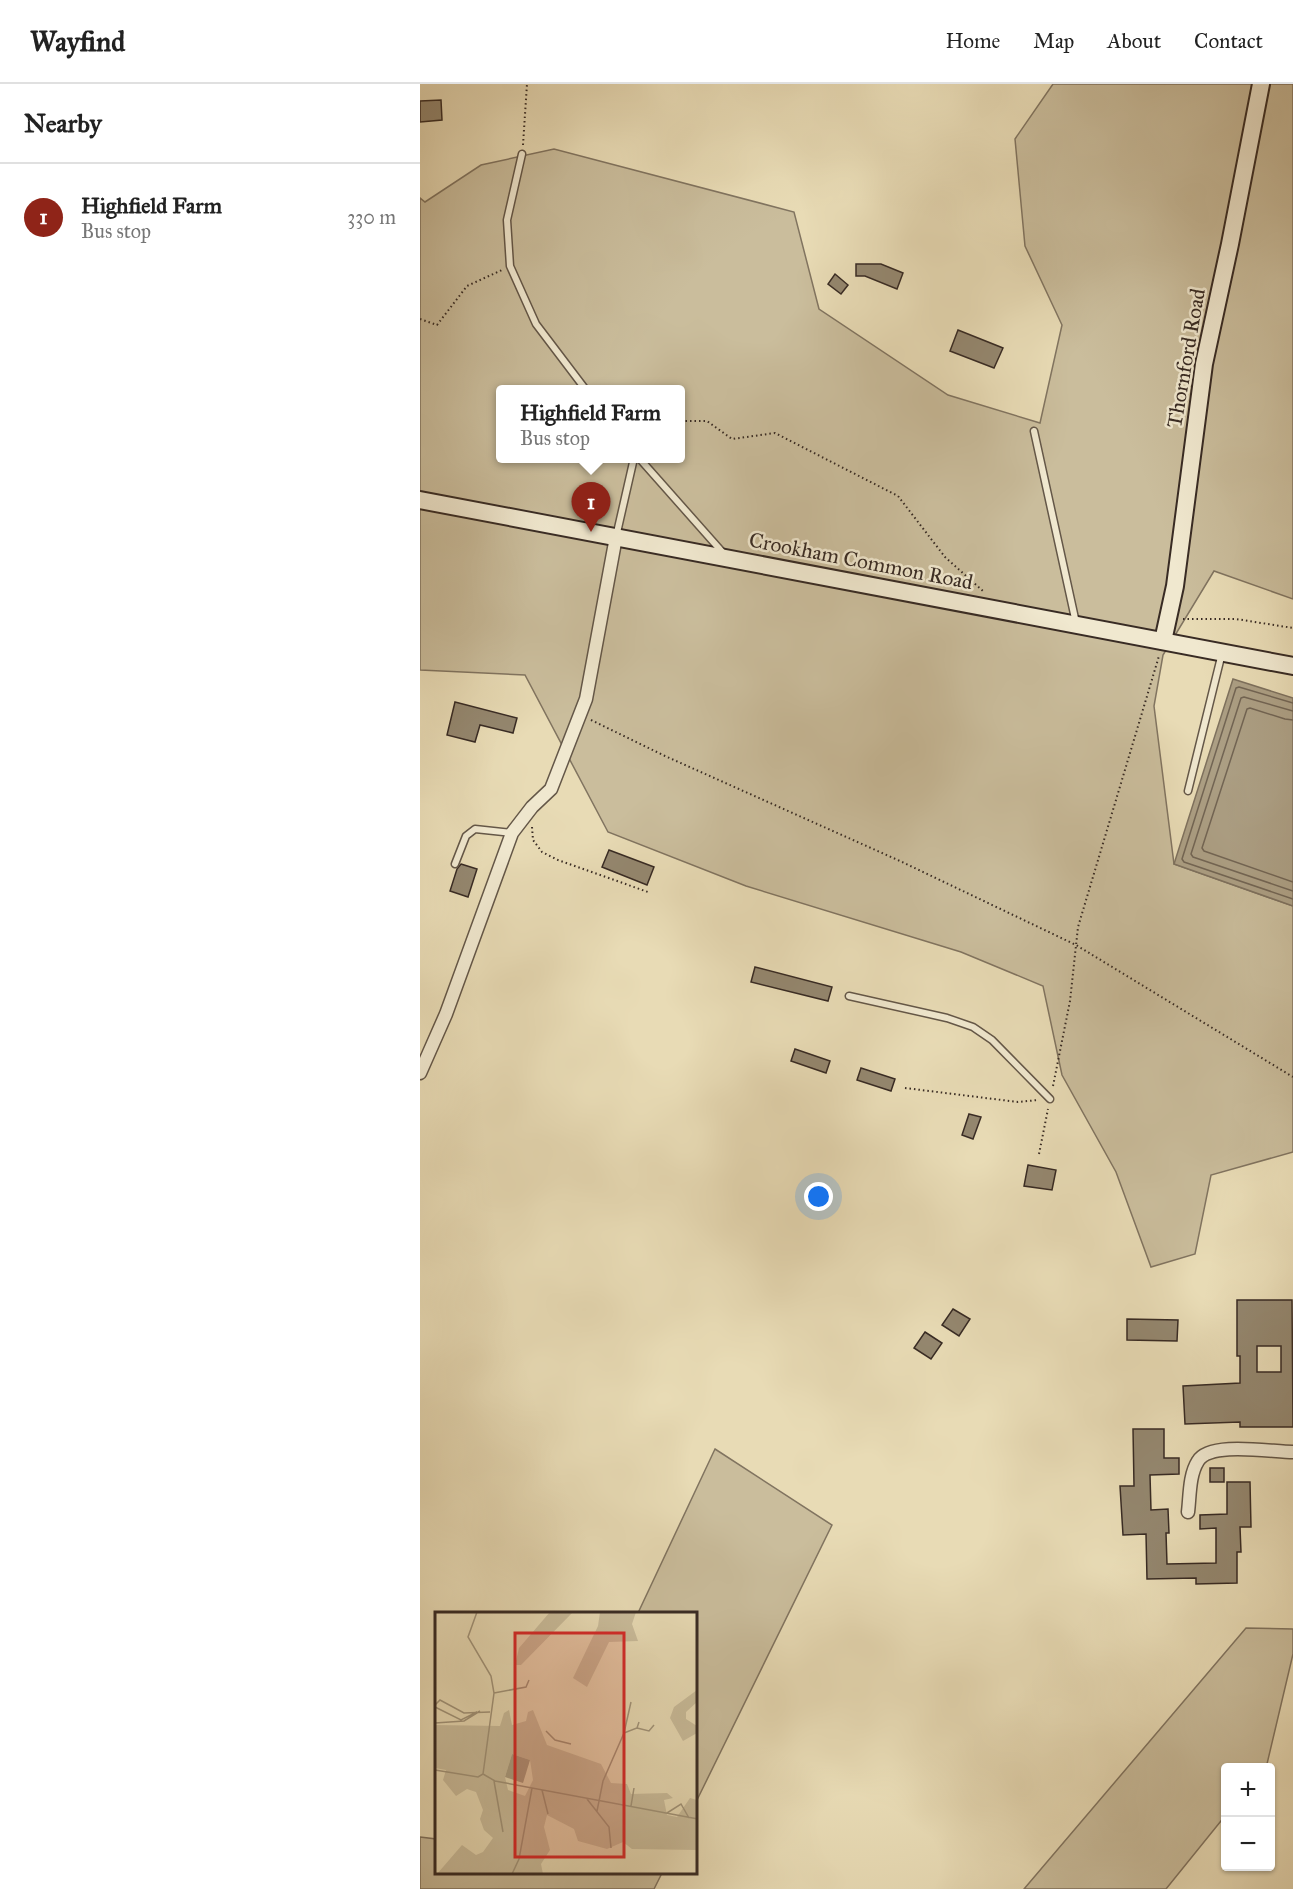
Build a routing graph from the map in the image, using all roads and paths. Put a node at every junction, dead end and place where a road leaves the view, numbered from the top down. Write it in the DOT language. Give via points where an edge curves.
graph roads {
  1 [pos="527,84"];
  2 [pos="1262,84"];
  3 [pos="522,154"];
  4 [pos="510,266"];
  5 [pos="420,320"];
  6 [pos="582,385"];
  7 [pos="685,421"];
  8 [pos="1034,430"];
  9 [pos="635,463"];
  10 [pos="640,463"];
  11 [pos="420,500"];
  12 [pos="616,537"];
  13 [pos="728,559"];
  14 [pos="1005,611"];
  15 [pos="1168,619"];
  16 [pos="1076,624"];
  17 [pos="1293,628"];
  18 [pos="1163,641"];
  19 [pos="1223,652"];
  20 [pos="1293,666"];
  21 [pos="580,714"];
  22 [pos="1188,791"];
  23 [pos="532,807"];
  24 [pos="512,832"];
  25 [pos="454,864"];
  26 [pos="648,892"];
  27 [pos="1076,945"];
  28 [pos="849,996"];
  29 [pos="420,1073"];
  30 [pos="1293,1077"];
  31 [pos="905,1088"];
  32 [pos="1050,1099"];
  33 [pos="1039,1154"];
  34 [pos="1293,1452"];
  35 [pos="1188,1512"];
  1 -- 3 [label="path"];
  2 -- 15 [label="street, Thornford Road" via="1204,364"];
  3 -- 4 [label="lane" via="507,220"];
  4 -- 5 [label="path" via="467,286 437,325"];
  4 -- 6 [label="lane" via="536,324"];
  7 -- 14 [label="path" via="707,421 732,439 775,433 898,496 945,557"];
  8 -- 16 [label="lane"];
  9 -- 12 [label="lane"];
  10 -- 13 [label="lane"];
  11 -- 12 [label="street, Crookham Common Road"];
  12 -- 13 [label="street, Crookham Common Road"];
  12 -- 21 [label="street"];
  13 -- 14 [label="street, Crookham Common Road"];
  14 -- 16 [label="street, Crookham Common Road"];
  15 -- 17 [label="path" via="1236,619"];
  15 -- 18 [label="street, Thornford Road"];
  16 -- 18 [label="street, Crookham Common Road"];
  18 -- 19 [label="street, Crookham Common Road"];
  18 -- 27 [label="path" via="1078,927"];
  19 -- 20 [label="street, Crookham Common Road"];
  19 -- 22 [label="lane"];
  21 -- 23 [label="street" via="551,789"];
  21 -- 27 [label="path"];
  23 -- 24 [label="street"];
  23 -- 26 [label="path" via="533,840 542,852"];
  24 -- 25 [label="lane" via="475,829 466,836"];
  24 -- 29 [label="street" via="446,1014"];
  27 -- 30 [label="path"];
  27 -- 32 [label="path" via="1071,1001"];
  28 -- 32 [label="lane" via="973,1027 992,1040"];
  31 -- 32 [label="path" via="1017,1102"];
  32 -- 33 [label="path"];
  34 -- 35 [label="street" via="1229,1449 1203,1455 1193,1473"];
}
